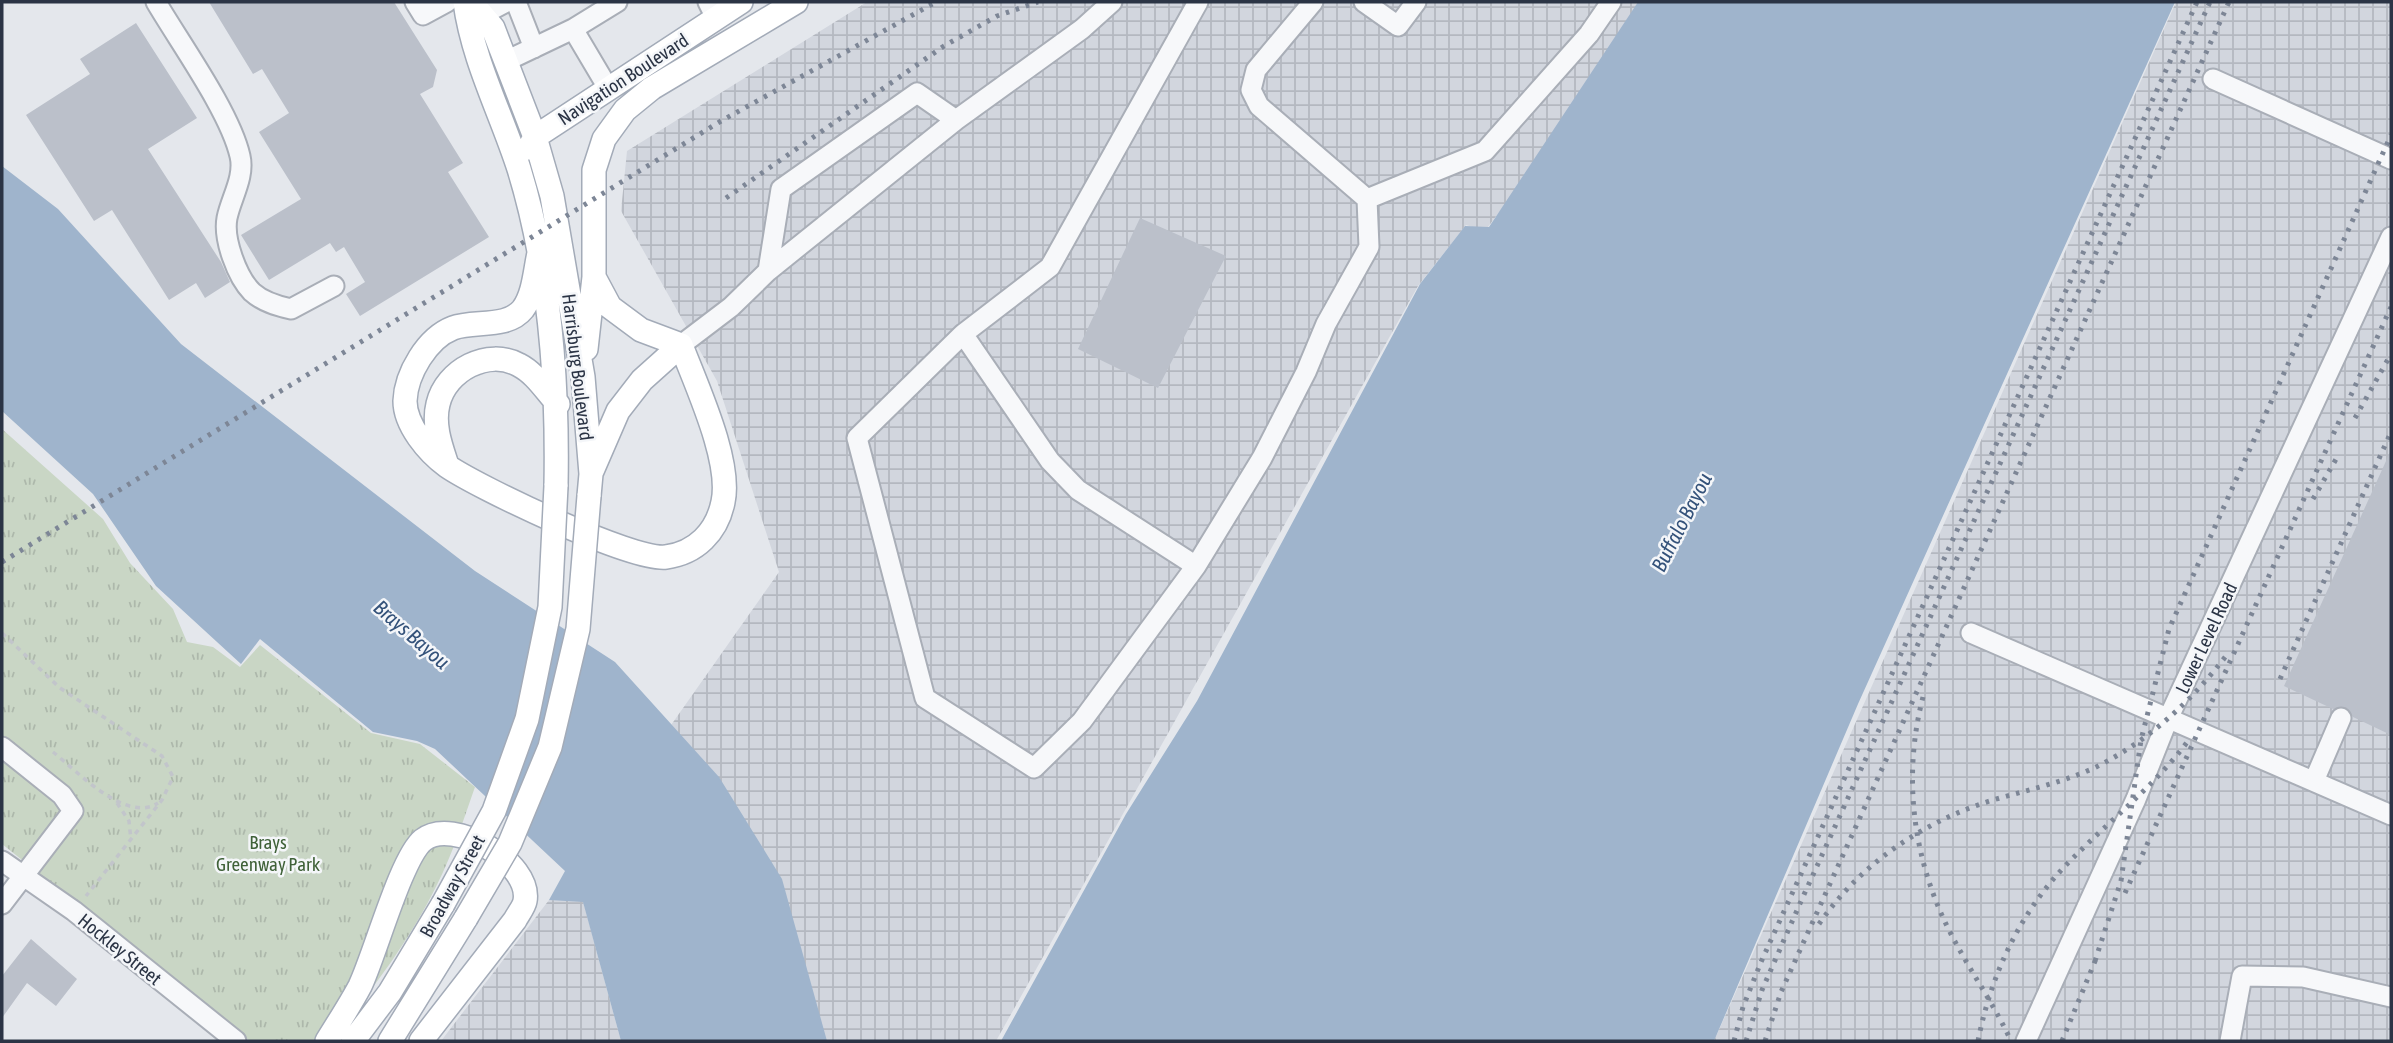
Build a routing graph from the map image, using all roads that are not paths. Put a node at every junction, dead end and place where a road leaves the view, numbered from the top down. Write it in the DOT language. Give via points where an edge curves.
graph roads {
  1 [pos="156,2"];
  2 [pos="415,2"];
  3 [pos="447,2"];
  4 [pos="506,2"];
  5 [pos="516,2"];
  6 [pos="617,2"];
  7 [pos="741,2"];
  8 [pos="1112,2"];
  9 [pos="1198,2"];
  10 [pos="1313,2"];
  11 [pos="1364,2"];
  12 [pos="1416,2"];
  13 [pos="1611,2"];
  14 [pos="792,3"];
  15 [pos="473,6"];
  16 [pos="712,10"];
  17 [pos="573,29"];
  18 [pos="534,48"];
  19 [pos="506,61"];
  20 [pos="2214,79"];
  21 [pos="608,88"];
  22 [pos="956,120"];
  23 [pos="535,137"];
  24 [pos="2391,159"];
  25 [pos="519,169"];
  26 [pos="1367,200"];
  27 [pos="2391,237"];
  28 [pos="539,253"];
  29 [pos="768,271"];
  30 [pos="594,276"];
  31 [pos="334,286"];
  32 [pos="962,334"];
  33 [pos="681,345"];
  34 [pos="583,377"];
  35 [pos="558,404"];
  36 [pos="447,466"];
  37 [pos="590,485"];
  38 [pos="1196,566"];
  39 [pos="1971,633"];
  40 [pos="2169,718"];
  41 [pos="2341,718"];
  42 [pos="527,719"];
  43 [pos="2,747"];
  44 [pos="550,747"];
  45 [pos="2314,781"];
  46 [pos="2391,815"];
  47 [pos="2,861"];
  48 [pos="23,878"];
  49 [pos="2,904"];
  50 [pos="2391,997"];
  51 [pos="236,1041"];
  52 [pos="327,1041"];
  53 [pos="353,1041"];
  54 [pos="390,1041"];
  55 [pos="421,1041"];
  56 [pos="2026,1041"];
  57 [pos="2230,1041"];
  1 -- 31 [label="street" via="229,125 241,158 226,221 233,258 251,291 273,305 291,309"];
  2 -- 3 [label="street" via="423,15"];
  4 -- 15 [label="street"];
  5 -- 18 [label="street"];
  6 -- 17 [label="street"];
  7 -- 16 [label="main road, Navigation Boulevard"];
  8 -- 22 [label="street"];
  9 -- 32 [label="street" via="1050,267"];
  10 -- 26 [label="street" via="1256,70 1251,90 1259,106"];
  11 -- 12 [label="street" via="1398,26"];
  13 -- 26 [label="street" via="1589,34 1485,151"];
  14 -- 30 [label="main road, Navigation Boulevard" via="652,88 625,110 604,139 594,170"];
  15 -- 19 [label="main road, Harrisburg Boulevard" via="493,28"];
  15 -- 25 [label="main road, Harrisburg Boulevard" via="470,37"];
  16 -- 21 [label="main road, Navigation Boulevard"];
  17 -- 18 [label="street"];
  17 -- 21 [label="street"];
  18 -- 19 [label="street"];
  19 -- 23 [label="main road, Harrisburg Boulevard"];
  20 -- 24 [label="street"];
  21 -- 23 [label="main road, Navigation Boulevard"];
  22 -- 29 [label="street"];
  22 -- 29 [label="street" via="917,93 781,189"];
  23 -- 25 [label="main road, Navigation Boulevard"];
  23 -- 34 [label="main road, Harrisburg Boulevard" via="554,210"];
  25 -- 28 [label="main road, Harrisburg Boulevard"];
  26 -- 38 [label="street" via="1369,247 1326,324 1262,458"];
  27 -- 40 [label="street, Lower Level Road"];
  28 -- 35 [label="main road, Harrisburg Boulevard"];
  28 -- 36 [label="main road" via="522,311 507,320 452,329 424,352 411,374 405,402 412,425"];
  29 -- 33 [label="street"];
  30 -- 33 [label="main road" via="610,307 641,330"];
  30 -- 34 [label="main road, Navigation Boulevard"];
  32 -- 38 [label="street" via="1050,461 1079,490"];
  32 -- 38 [label="street" via="857,438 925,698 1034,768 1082,721"];
  33 -- 36 [label="main road" via="721,456 723,502 708,536 693,550 664,558 612,543 529,510"];
  33 -- 37 [label="main road" via="642,380 618,411"];
  34 -- 37 [label="main road, Harrisburg Boulevard"];
  35 -- 36 [label="main road" via="520,365 499,358 476,362 449,379 438,404 437,436"];
  35 -- 42 [label="main road, Harrisburg Boulevard, bridge" via="550,607"];
  37 -- 44 [label="main road, Harrisburg Boulevard, bridge" via="578,629"];
  39 -- 40 [label="street"];
  40 -- 45 [label="street"];
  40 -- 56 [label="street, Lower Level Road"];
  41 -- 45 [label="street"];
  42 -- 53 [label="main road, Broadway Street, bridge" via="494,811 390,992"];
  43 -- 48 [label="street" via="62,795 73,811"];
  44 -- 54 [label="main road, Broadway Street, bridge" via="510,843"];
  45 -- 46 [label="street"];
  47 -- 48 [label="street, Hockley Street"];
  48 -- 49 [label="street"];
  48 -- 51 [label="street, Hockley Street" via="74,911"];
  50 -- 57 [label="street" via="2303,977 2242,976"];
  52 -- 55 [label="main road" via="360,986 409,858 424,840 441,833 457,834 511,863 522,877 525,901"];
}
